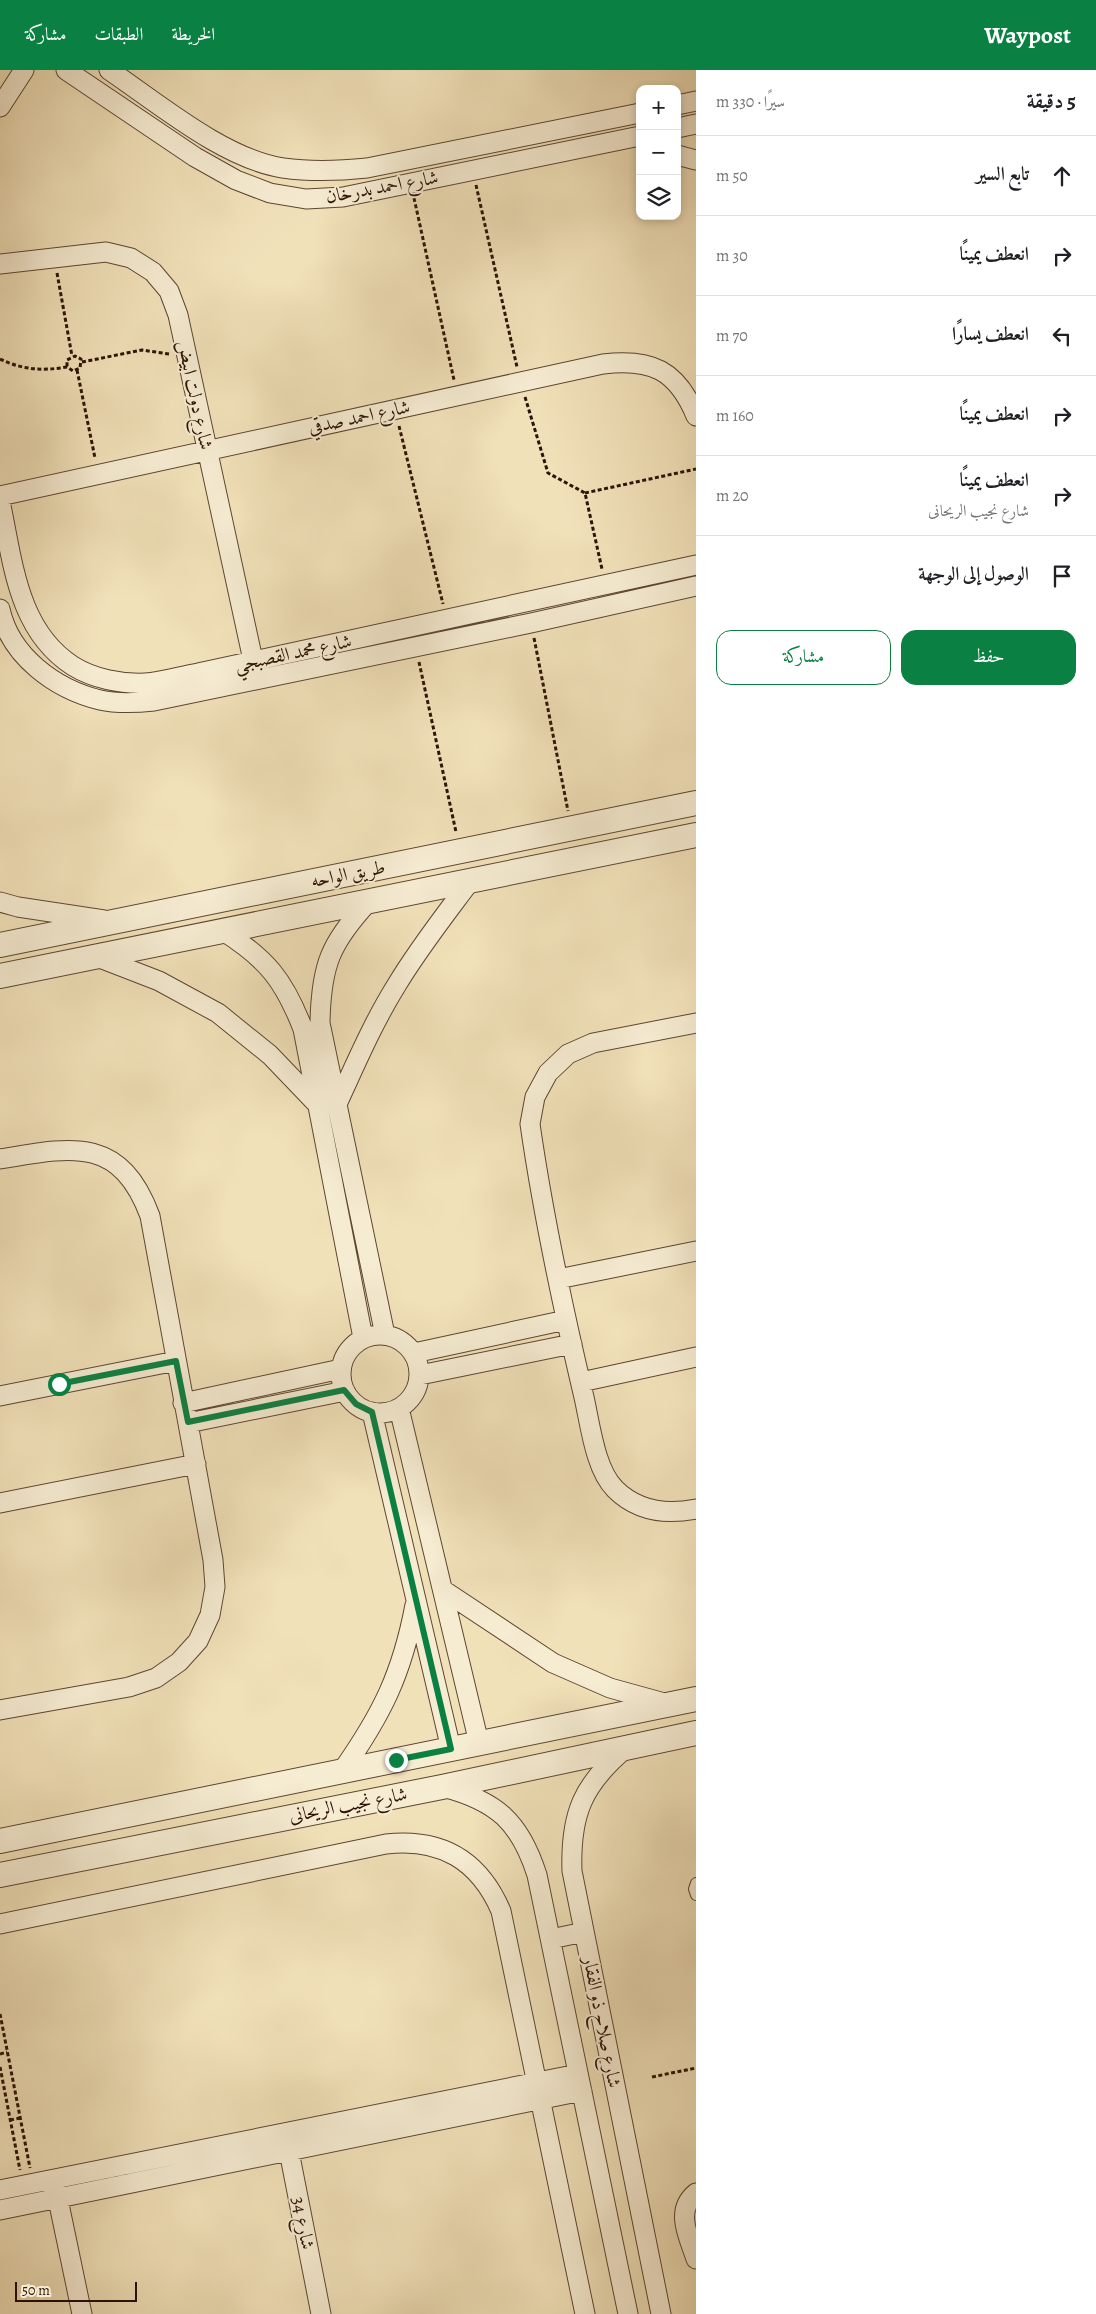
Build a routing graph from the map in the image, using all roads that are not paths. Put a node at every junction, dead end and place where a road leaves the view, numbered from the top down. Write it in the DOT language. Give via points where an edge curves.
graph roads {
  1 [pos="24,70"];
  2 [pos="66,70"];
  3 [pos="109,70"];
  4 [pos="696,101"];
  5 [pos="681,104"];
  6 [pos="0,106"];
  7 [pos="636,114"];
  8 [pos="696,124"];
  9 [pos="681,127"];
  10 [pos="636,137"];
  11 [pos="608,142"];
  12 [pos="636,146"];
  13 [pos="681,156"];
  14 [pos="696,160"];
  15 [pos="0,264"];
  16 [pos="696,416"];
  17 [pos="207,451"];
  18 [pos="0,496"];
  19 [pos="0,501"];
  20 [pos="696,565"];
  21 [pos="696,586"];
  22 [pos="0,609"];
  23 [pos="255,671"];
  24 [pos="696,802"];
  25 [pos="696,835"];
  26 [pos="471,880"];
  27 [pos="369,901"];
  28 [pos="0,902"];
  29 [pos="115,921"];
  30 [pos="223,931"];
  31 [pos="0,945"];
  32 [pos="97,957"];
  33 [pos="0,976"];
  34 [pos="696,1023"];
  35 [pos="338,1102"];
  36 [pos="316,1103"];
  37 [pos="0,1160"];
  38 [pos="696,1251"];
  39 [pos="558,1279"];
  40 [pos="566,1320"];
  41 [pos="385,1335"];
  42 [pos="363,1338"];
  43 [pos="572,1344"];
  44 [pos="414,1353"];
  45 [pos="696,1357"];
  46 [pos="176,1361"];
  47 [pos="341,1369"];
  48 [pos="420,1375"];
  49 [pos="581,1382"];
  50 [pos="344,1390"];
  51 [pos="0,1396"];
  52 [pos="183,1403"];
  53 [pos="399,1408"];
  54 [pos="372,1412"];
  55 [pos="188,1422"];
  56 [pos="196,1464"];
  57 [pos="0,1503"];
  58 [pos="696,1509"];
  59 [pos="443,1590"];
  60 [pos="416,1599"];
  61 [pos="696,1699"];
  62 [pos="669,1705"];
  63 [pos="0,1710"];
  64 [pos="696,1733"];
  65 [pos="479,1743"];
  66 [pos="627,1747"];
  67 [pos="451,1749"];
  68 [pos="342,1771"];
  69 [pos="442,1787"];
  70 [pos="0,1841"];
  71 [pos="0,1875"];
  72 [pos="696,1883"];
  73 [pos="696,1896"];
  74 [pos="0,1924"];
  75 [pos="584,1932"];
  76 [pos="551,1939"];
  77 [pos="580,2082"];
  78 [pos="538,2091"];
  79 [pos="285,2132"];
  80 [pos="289,2152"];
  81 [pos="54,2179"];
  82 [pos="0,2190"];
  83 [pos="696,2194"];
  84 [pos="58,2198"];
  85 [pos="0,2210"];
  86 [pos="644,2233"];
  87 [pos="613,2240"];
  88 [pos="696,2259"];
  89 [pos="82,2314"];
  90 [pos="321,2314"];
  91 [pos="585,2314"];
  92 [pos="628,2314"];
  93 [pos="661,2314"];
  1 -- 6 [label="street"];
  2 -- 11 [label="street, شارع احمد بدرخان" via="195,157 236,180 270,193 306,199 343,197"];
  3 -- 7 [label="street, شارع احمد بدرخان" via="203,134 240,155 281,168 324,172 367,168"];
  4 -- 5 [label="street"];
  8 -- 9 [label="street"];
  10 -- 11 [label="street, شارع احمد بدرخان"];
  11 -- 12 [label="street"];
  13 -- 14 [label="street"];
  15 -- 17 [label="street, شارع دولت ابيض" via="106,252 131,258 153,272 169,292 178,315"];
  16 -- 17 [label="street, شارع احمد صدقي" via="688,397 672,378 651,366 627,361"];
  17 -- 18 [label="street, شارع احمد صدقي"];
  17 -- 23 [label="street, شارع دولت ابيض"];
  19 -- 23 [label="street, شارع محمد القصبجي" via="26,611 54,652 74,667 97,677 146,683"];
  20 -- 23 [label="street, شارع محمد القصبجي" via="446,620"];
  21 -- 23 [label="street, شارع محمد القصبجي" via="416,647"];
  22 -- 23 [label="street, شارع محمد القصبجي" via="3,622 16,645 33,664 54,681 77,693 102,700 154,701"];
  24 -- 29 [label="street, طريق الواحه"];
  25 -- 26 [label="street, طريق الواحه"];
  26 -- 27 [label="street, طريق الواحه"];
  26 -- 35 [label="street" via="431,932 396,986 364,1043"];
  27 -- 30 [label="street, طريق الواحه"];
  27 -- 35 [label="street" via="342,934 330,956 321,989 320,1023"];
  28 -- 29 [label="street"];
  29 -- 31 [label="street, طريق الواحه"];
  30 -- 32 [label="street, طريق الواحه"];
  30 -- 36 [label="street" via="250,948 273,971 291,998 303,1029"];
  32 -- 33 [label="street, طريق الواحه"];
  32 -- 36 [label="street" via="160,981 218,1013 270,1055"];
  34 -- 39 [label="street" via="593,1043 568,1054 548,1073 535,1097 530,1124"];
  35 -- 41 [label="street"];
  36 -- 42 [label="street"];
  37 -- 46 [label="street" via="53,1150 79,1149 104,1157 125,1172 141,1192 150,1216"];
  38 -- 39 [label="street"];
  39 -- 40 [label="street"];
  40 -- 43 [label="street"];
  40 -- 44 [label="street"];
  41 -- 42 [label="street"];
  41 -- 44 [label="street" via="407,1344"];
  42 -- 47 [label="street" via="348,1351"];
  43 -- 48 [label="street"];
  43 -- 49 [label="street"];
  44 -- 48 [label="street"];
  45 -- 49 [label="street"];
  46 -- 51 [label="street"];
  46 -- 52 [label="street"];
  47 -- 50 [label="street"];
  47 -- 52 [label="street"];
  48 -- 53 [label="street" via="414,1394"];
  49 -- 58 [label="street" via="601,1466 614,1488 635,1504 660,1512"];
  50 -- 54 [label="street" via="356,1404"];
  50 -- 55 [label="street"];
  52 -- 55 [label="street"];
  53 -- 54 [label="street" via="390,1412"];
  53 -- 59 [label="street"];
  54 -- 60 [label="street"];
  55 -- 56 [label="street"];
  56 -- 57 [label="street"];
  56 -- 63 [label="street" via="215,1588 210,1615 198,1641 179,1662 156,1678 129,1687"];
  59 -- 62 [label="street" via="554,1663 610,1688"];
  59 -- 65 [label="street"];
  60 -- 67 [label="street"];
  60 -- 68 [label="street" via="407,1645 391,1690 369,1732"];
  61 -- 62 [label="street, شارع نجيب الريحانى"];
  62 -- 65 [label="street, شارع نجيب الريحانى"];
  64 -- 66 [label="street, شارع نجيب الريحانى"];
  65 -- 67 [label="street, شارع نجيب الريحانى"];
  66 -- 69 [label="street, شارع نجيب الريحانى"];
  66 -- 75 [label="street, شارع صلاح ذو الفقار" via="605,1766 588,1788 577,1814 571,1842 572,1871"];
  67 -- 68 [label="street, شارع نجيب الريحانى"];
  68 -- 70 [label="street, شارع نجيب الريحانى"];
  69 -- 71 [label="street, شارع نجيب الريحانى"];
  69 -- 76 [label="street, شارع صلاح ذو الفقار" via="485,1802 514,1826 529,1849 538,1875"];
  72 -- 73 [label="lane"];
  74 -- 78 [label="street" via="386,1844 413,1843 440,1848 456,1855 484,1879 501,1911"];
  75 -- 76 [label="street"];
  75 -- 86 [label="street, شارع صلاح ذو الفقار"];
  76 -- 77 [label="street, شارع صلاح ذو الفقار"];
  77 -- 78 [label="street"];
  77 -- 87 [label="street, شارع صلاح ذو الفقار"];
  78 -- 79 [label="street"];
  78 -- 80 [label="street"];
  78 -- 91 [label="street"];
  79 -- 80 [label="street, شارع 34"];
  79 -- 81 [label="street"];
  80 -- 84 [label="street"];
  80 -- 90 [label="street, شارع 34"];
  81 -- 82 [label="street"];
  81 -- 84 [label="street"];
  83 -- 88 [label="street" via="689,2199 683,2214"];
  84 -- 85 [label="street"];
  84 -- 89 [label="street"];
  86 -- 87 [label="street"];
  86 -- 93 [label="street, شارع صلاح ذو الفقار"];
  87 -- 92 [label="street, شارع صلاح ذو الفقار"];
}
